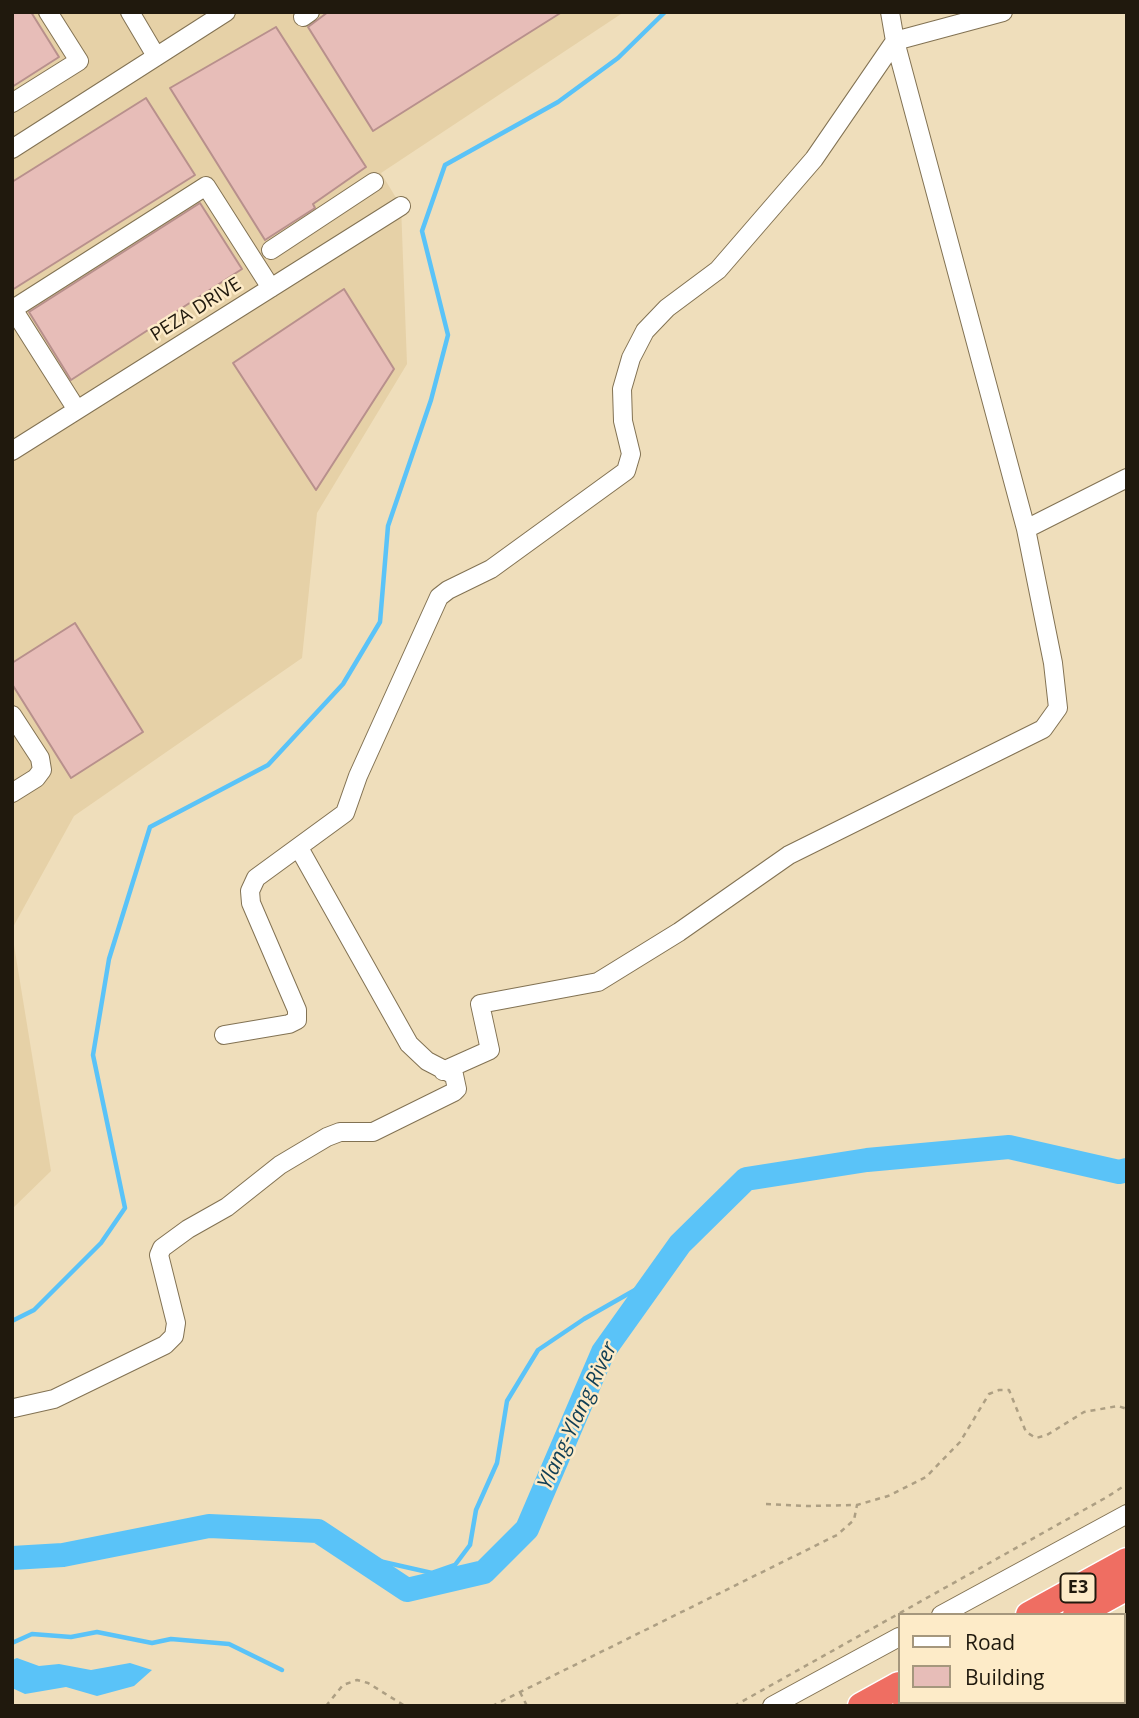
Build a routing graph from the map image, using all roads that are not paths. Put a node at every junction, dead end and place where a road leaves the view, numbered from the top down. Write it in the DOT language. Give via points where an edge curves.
graph roads {
  1 [pos="48,12"];
  2 [pos="130,12"];
  3 [pos="226,12"];
  4 [pos="890,12"];
  5 [pos="1003,12"];
  6 [pos="895,40"];
  7 [pos="156,57"];
  8 [pos="12,103"];
  9 [pos="12,149"];
  10 [pos="374,183"];
  11 [pos="401,206"];
  12 [pos="331,211"];
  13 [pos="349,239"];
  14 [pos="271,250"];
  15 [pos="271,288"];
  16 [pos="77,410"];
  17 [pos="12,451"];
  18 [pos="1127,478"];
  19 [pos="1026,529"];
  20 [pos="12,715"];
  21 [pos="12,793"];
  22 [pos="299,848"];
  23 [pos="224,1035"];
  24 [pos="443,1071"];
  25 [pos="14,1408"];
  26 [pos="1127,1514"];
  27 [pos="1127,1561"];
  28 [pos="1127,1587"];
  29 [pos="945,1613"];
  30 [pos="1033,1613"];
  31 [pos="1080,1613"];
  32 [pos="898,1638"];
  33 [pos="898,1686"];
  34 [pos="772,1706"];
  35 [pos="861,1706"];
  1 -- 8 [label="street" via="79,61"];
  2 -- 7 [label="street"];
  3 -- 7 [label="street"];
  4 -- 6 [label="street"];
  5 -- 6 [label="street"];
  6 -- 19 [label="street"];
  6 -- 22 [label="street" via="814,159 718,270 667,308 645,331 622,389 631,454 626,471 491,569 439,597 345,813"];
  7 -- 9 [label="street"];
  10 -- 12 [label="street"];
  11 -- 13 [label="street, PEZA DRIVE"];
  12 -- 13 [label="street"];
  12 -- 14 [label="street"];
  13 -- 15 [label="street, PEZA DRIVE"];
  15 -- 16 [label="street, PEZA DRIVE"];
  15 -- 16 [label="street" via="206,186 13,309"];
  16 -- 17 [label="street, PEZA DRIVE"];
  18 -- 19 [label="street"];
  19 -- 24 [label="street" via="1058,708 1043,729 789,855 598,982 480,1004 490,1050"];
  20 -- 21 [label="street" via="40,758 42,770"];
  22 -- 23 [label="street" via="256,878 250,891 297,1020"];
  22 -- 24 [label="street" via="409,1044"];
  24 -- 25 [label="street" via="454,1075 454,1092 373,1132 340,1132 327,1137 162,1248 159,1255 176,1324 174,1336 165,1345 54,1399"];
  26 -- 29 [label="street"];
  27 -- 30 [label="highway, E3"];
  28 -- 31 [label="highway, E3"];
  32 -- 34 [label="street"];
  33 -- 35 [label="highway"];
}
